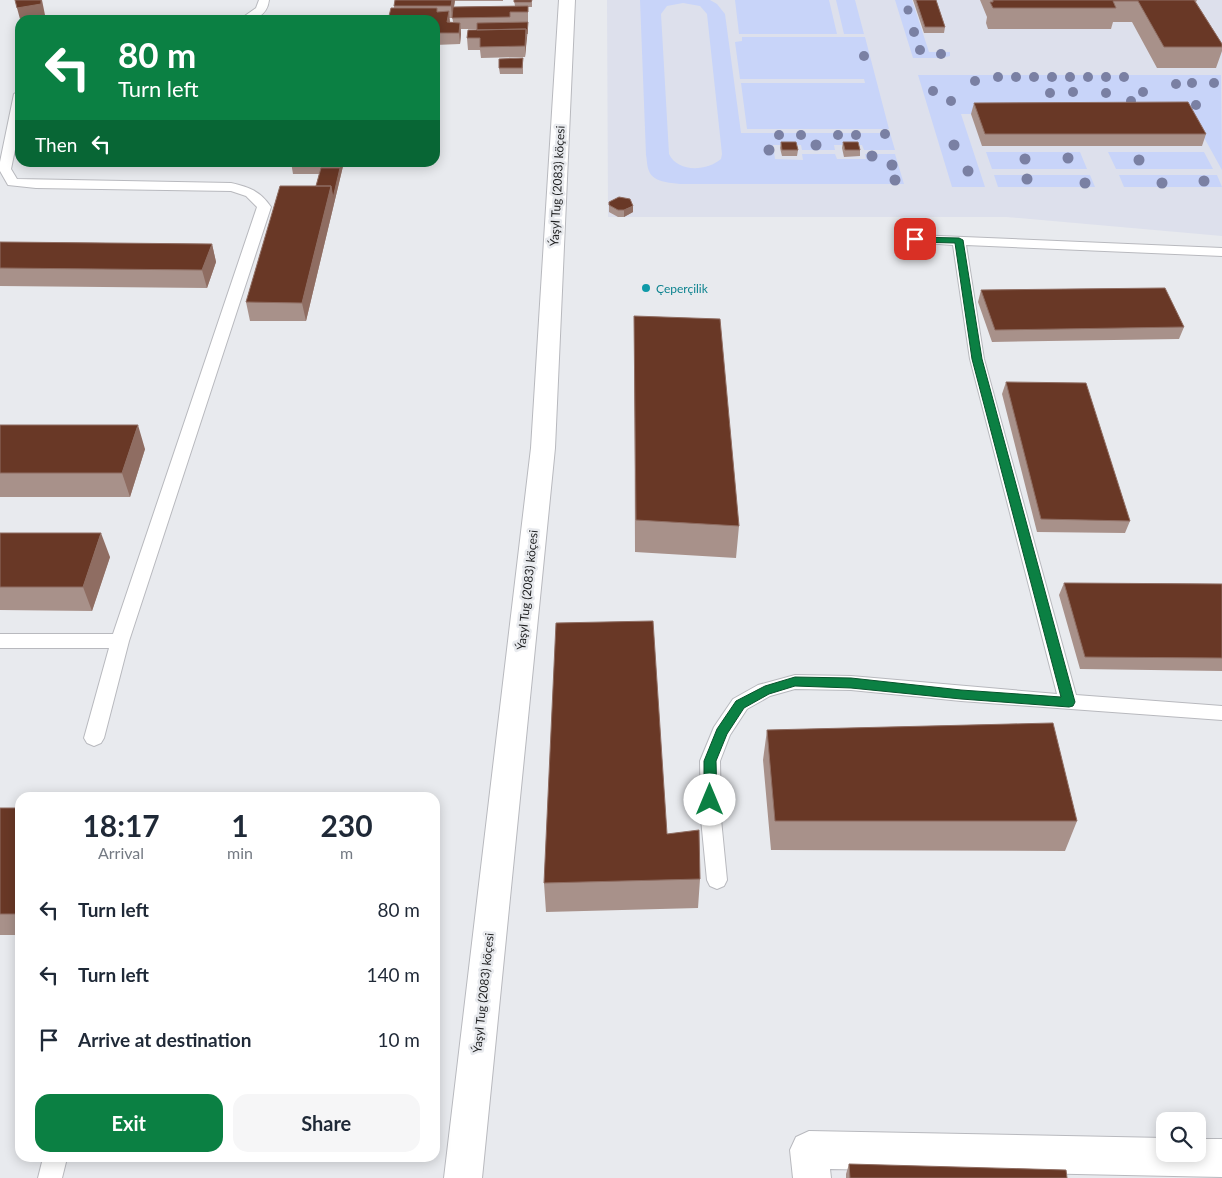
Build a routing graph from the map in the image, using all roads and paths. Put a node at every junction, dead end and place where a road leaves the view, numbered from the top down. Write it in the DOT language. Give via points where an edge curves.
graph roads {
  1 [pos="264,0"];
  2 [pos="567,0"];
  3 [pos="256,15"];
  4 [pos="15,119"];
  5 [pos="915,239"];
  6 [pos="959,240"];
  7 [pos="1222,252"];
  8 [pos="0,641"];
  9 [pos="120,641"];
  10 [pos="1069,702"];
  11 [pos="1222,713"];
  12 [pos="94,738"];
  13 [pos="717,880"];
  14 [pos="1222,1158"];
  15 [pos="53,1162"];
  16 [pos="50,1178"];
  17 [pos="463,1178"];
  18 [pos="812,1178"];
  1 -- 3 [label="lane"];
  2 -- 17 [label="street, Ýaşyl Tug (2083) köçesi" via="543,448"];
  4 -- 9 [label="lane" via="5,168 13,182 232,187 245,189 258,197 264,207"];
  5 -- 6 [label="lane"];
  6 -- 7 [label="lane"];
  6 -- 10 [label="lane" via="977,359"];
  8 -- 9 [label="lane"];
  9 -- 12 [label="lane"];
  10 -- 11 [label="lane"];
  10 -- 13 [label="lane" via="851,683 795,682 765,690 740,704 721,732 710,761 710,819"];
  14 -- 18 [label="street" via="809,1150"];
  15 -- 16 [label="lane"];
}
